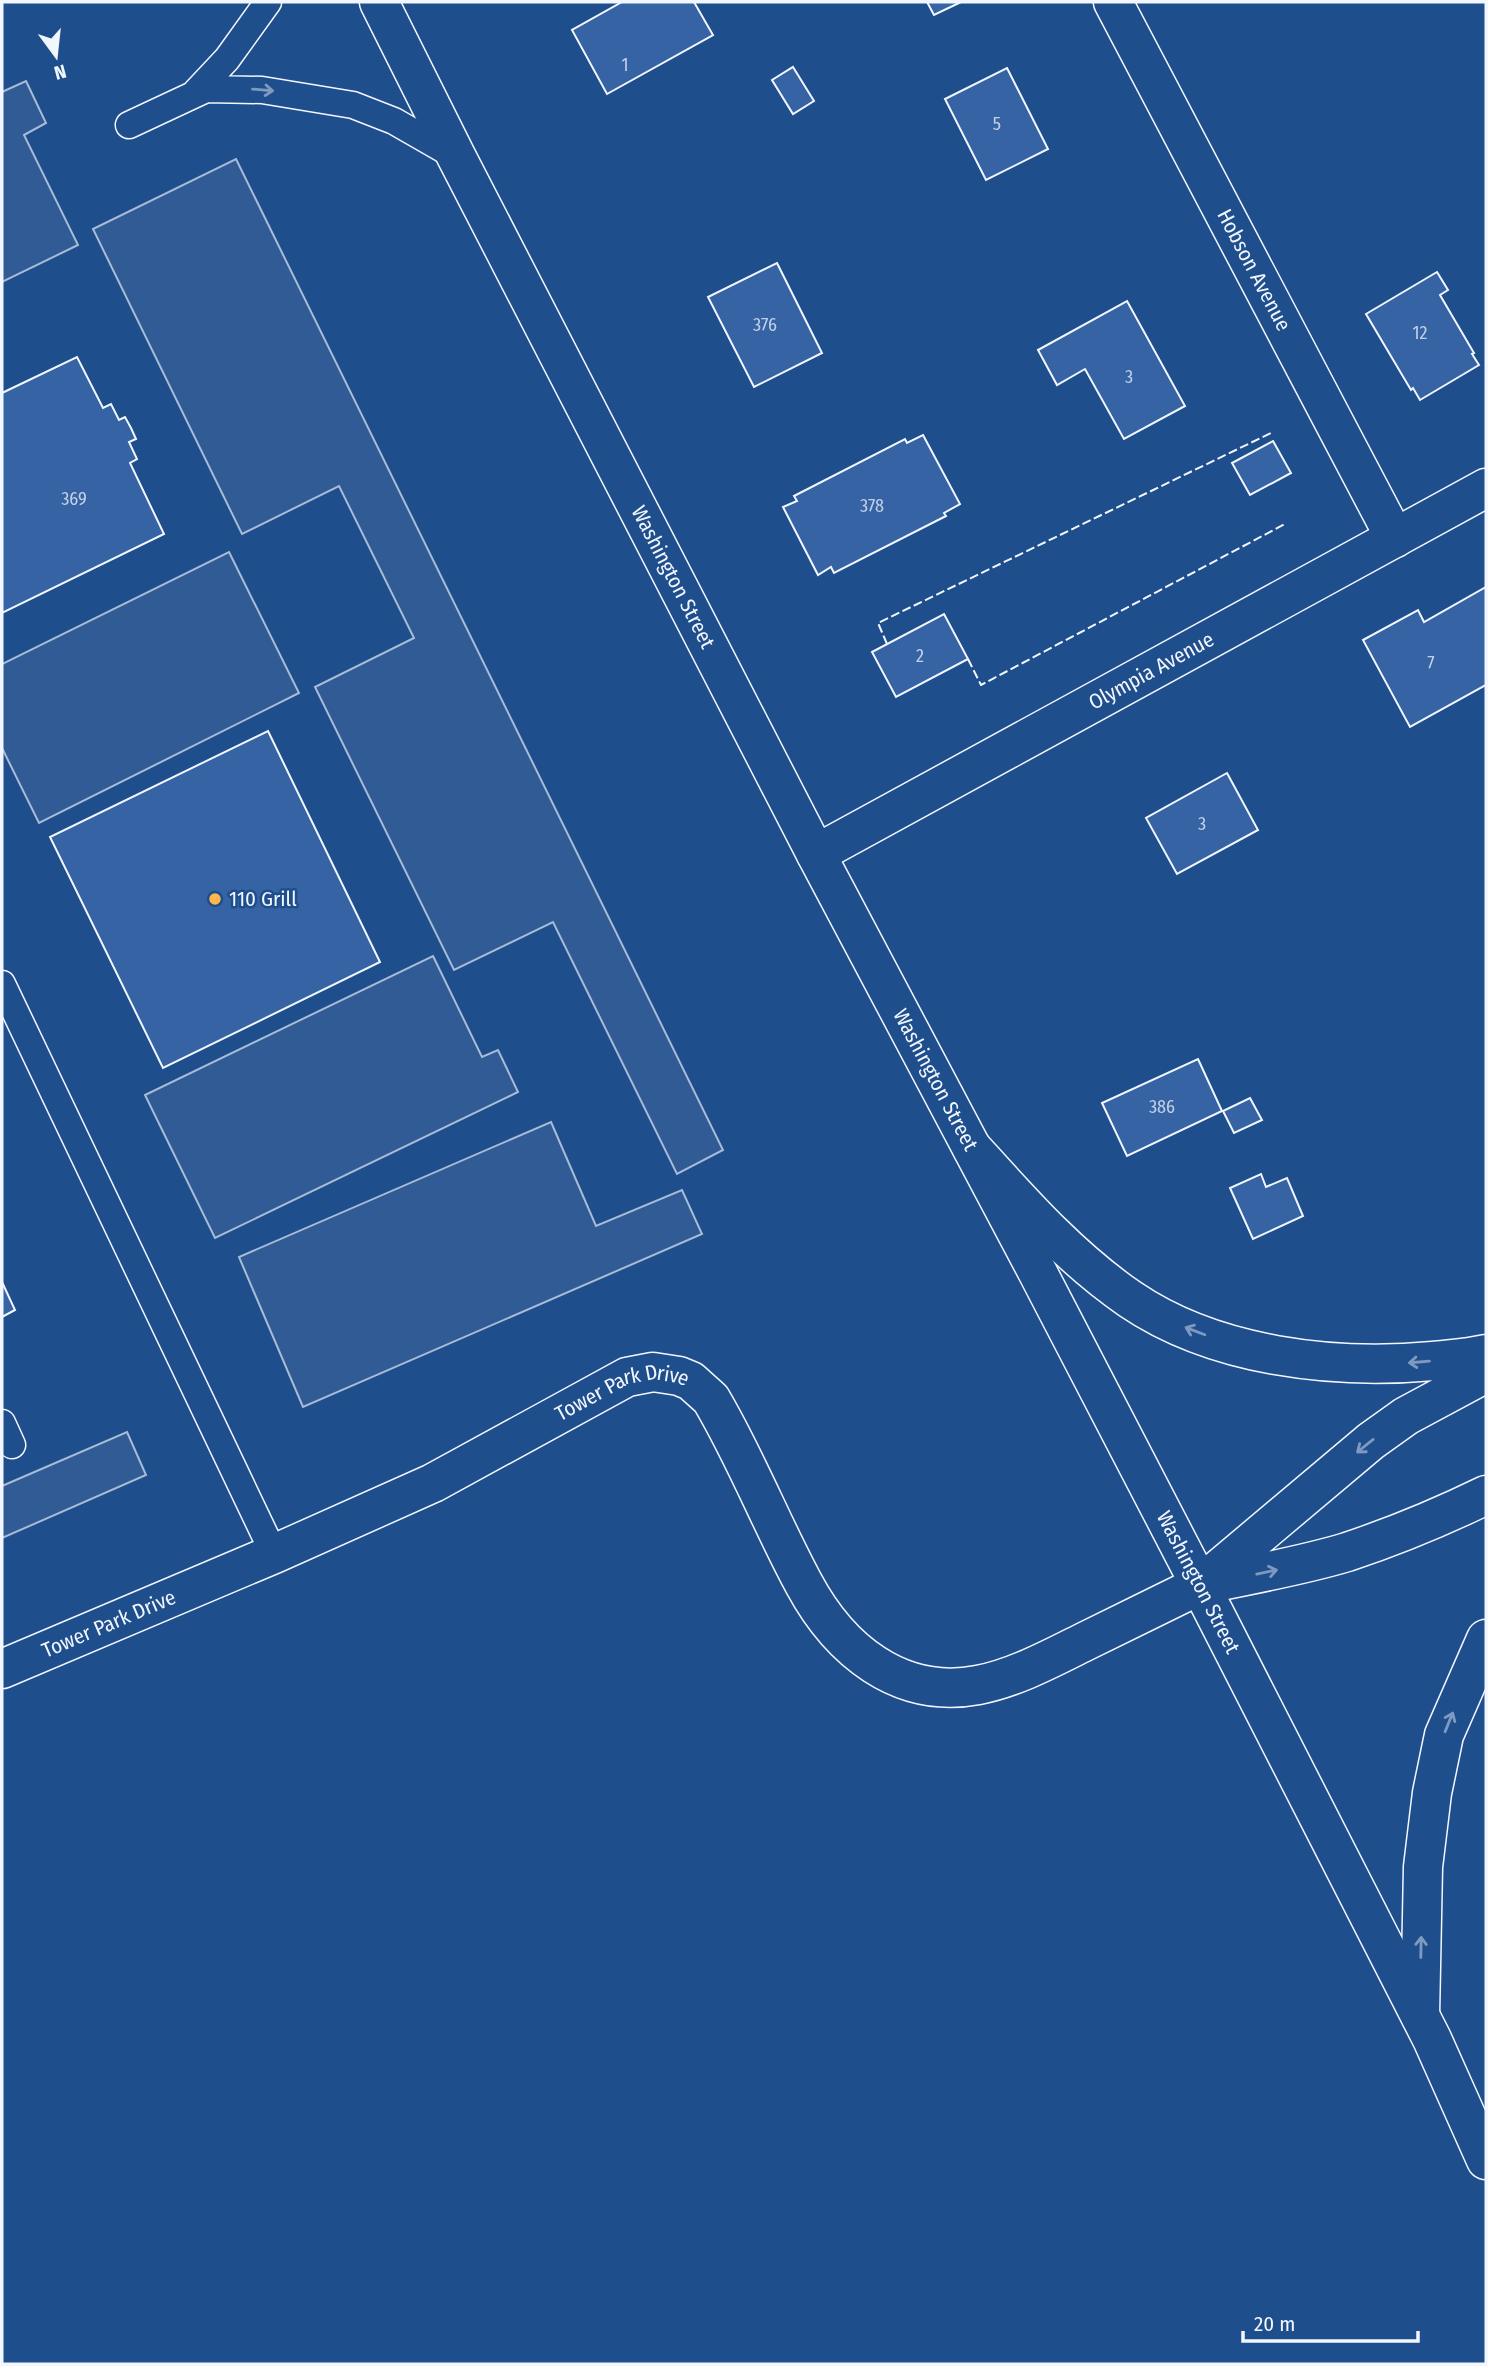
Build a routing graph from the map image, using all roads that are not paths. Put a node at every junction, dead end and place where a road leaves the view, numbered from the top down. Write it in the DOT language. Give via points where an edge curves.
graph roads {
  1 [pos="268,2"];
  2 [pos="379,2"];
  3 [pos="1113,2"];
  4 [pos="195,92"];
  5 [pos="129,125"];
  6 [pos="456,156"];
  7 [pos="1486,488"];
  8 [pos="1395,538"];
  9 [pos="816,854"];
  10 [pos="2,984"];
  11 [pos="972,1148"];
  12 [pos="1486,1354"];
  13 [pos="1486,1373"];
  14 [pos="1486,1495"];
  15 [pos="274,1554"];
  16 [pos="1200,1585"];
  17 [pos="1486,1639"];
  18 [pos="2,1669"];
  19 [pos="1420,2015"];
  20 [pos="1486,2160"];
  1 -- 4 [label="lane" via="227,59"];
  2 -- 6 [label="main road, Washington Street"];
  3 -- 8 [label="main road, Hobson Avenue"];
  4 -- 5 [label="lane"];
  4 -- 6 [label="lane, one-way" via="262,90 353,106 394,121"];
  6 -- 9 [label="main road, Washington Street"];
  7 -- 8 [label="main road, Olympia Avenue"];
  8 -- 9 [label="main road, Olympia Avenue"];
  9 -- 11 [label="main road, Washington Street"];
  10 -- 15 [label="lane"];
  12 -- 11 [label="main road, one-way" via="1399,1364 1329,1362 1261,1352 1164,1319 1131,1300 1047,1231"];
  11 -- 16 [label="main road, Washington Street"];
  13 -- 16 [label="main road, one-way" via="1406,1416 1371,1441"];
  16 -- 14 [label="main road, one-way" via="1345,1552 1418,1527"];
  15 -- 16 [label="main road, Tower Park Drive" via="433,1483 617,1382 653,1371 691,1381 711,1399 825,1617 846,1644 871,1664 899,1677 954,1686 1009,1676"];
  15 -- 18 [label="main road, Tower Park Drive"];
  16 -- 19 [label="main road, Washington Street"];
  19 -- 17 [label="main road, one-way" via="1423,1867 1436,1773 1444,1735"];
  19 -- 20 [label="main road, Washington Street"];
}
